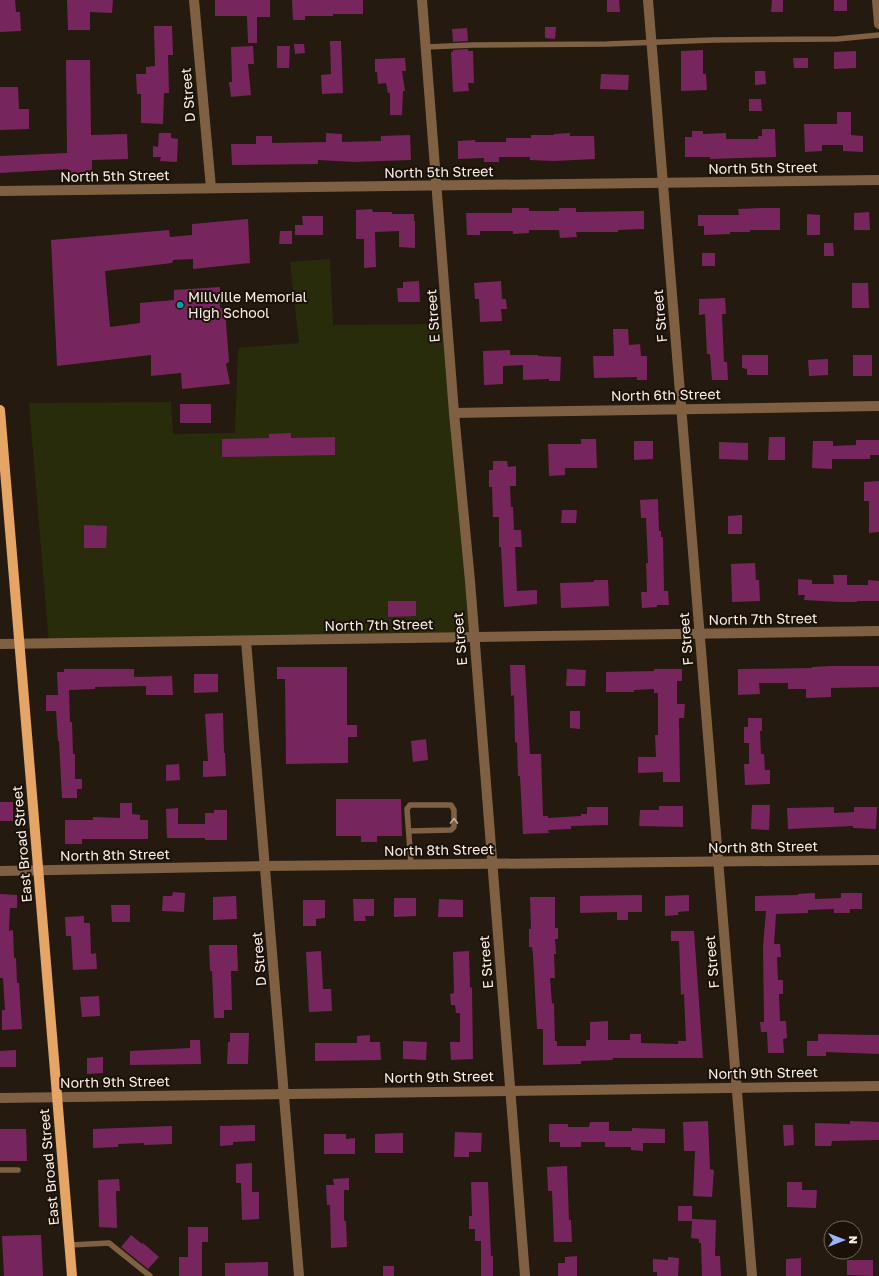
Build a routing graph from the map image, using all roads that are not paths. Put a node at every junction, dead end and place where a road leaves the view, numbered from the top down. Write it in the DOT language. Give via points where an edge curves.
graph roads {
  1 [pos="194,0"];
  2 [pos="422,0"];
  3 [pos="648,0"];
  4 [pos="877,0"];
  5 [pos="879,24"];
  6 [pos="879,35"];
  7 [pos="652,42"];
  8 [pos="426,47"];
  9 [pos="879,180"];
  10 [pos="663,183"];
  11 [pos="437,186"];
  12 [pos="211,188"];
  13 [pos="0,191"];
  14 [pos="879,406"];
  15 [pos="682,409"];
  16 [pos="454,412"];
  17 [pos="0,415"];
  18 [pos="879,631"];
  19 [pos="700,634"];
  20 [pos="474,637"];
  21 [pos="246,641"];
  22 [pos="0,644"];
  23 [pos="19,644"];
  24 [pos="409,831"];
  25 [pos="879,860"];
  26 [pos="718,861"];
  27 [pos="493,863"];
  28 [pos="411,864"];
  29 [pos="265,866"];
  30 [pos="38,870"];
  31 [pos="0,871"];
  32 [pos="879,1086"];
  33 [pos="737,1088"];
  34 [pos="511,1090"];
  35 [pos="284,1094"];
  36 [pos="57,1097"];
  37 [pos="0,1098"];
  38 [pos="0,1170"];
  39 [pos="18,1170"];
  40 [pos="70,1245"];
  41 [pos="72,1276"];
  42 [pos="150,1276"];
  43 [pos="299,1276"];
  44 [pos="525,1276"];
  45 [pos="752,1276"];
  1 -- 12 [label="street, D Street"];
  2 -- 8 [label="street, E Street"];
  3 -- 7 [label="street, F Street"];
  4 -- 5 [label="street"];
  6 -- 7 [label="lane" via="837,39"];
  7 -- 8 [label="lane"];
  7 -- 10 [label="street, F Street"];
  8 -- 11 [label="street, E Street"];
  9 -- 10 [label="street, North 5th Street"];
  10 -- 11 [label="street, North 5th Street"];
  10 -- 15 [label="street, F Street"];
  11 -- 12 [label="street, North 5th Street"];
  11 -- 16 [label="street, E Street"];
  12 -- 13 [label="street, North 5th Street"];
  14 -- 15 [label="street, North 6th Street"];
  15 -- 16 [label="street, North 6th Street"];
  15 -- 19 [label="street, F Street"];
  16 -- 20 [label="street, E Street"];
  17 -- 23 [label="main road, East Broad Street"];
  18 -- 19 [label="street, North 7th Street"];
  19 -- 20 [label="street, North 7th Street"];
  19 -- 26 [label="street, F Street"];
  20 -- 21 [label="street, North 7th Street"];
  20 -- 27 [label="street, E Street"];
  21 -- 23 [label="street, North 7th Street"];
  21 -- 29 [label="street, D Street"];
  22 -- 23 [label="street, North 7th Street"];
  23 -- 30 [label="main road, East Broad Street"];
  24 -- 24 [label="lane, one-way" via="451,830 454,827 454,810 451,805 445,804 410,805 407,809"];
  24 -- 28 [label="lane"];
  25 -- 26 [label="street, North 8th Street"];
  26 -- 27 [label="street, North 8th Street"];
  26 -- 33 [label="street, F Street"];
  27 -- 28 [label="street, North 8th Street"];
  27 -- 34 [label="street, E Street"];
  28 -- 29 [label="street, North 8th Street"];
  29 -- 30 [label="street, North 8th Street"];
  29 -- 35 [label="street, D Street"];
  30 -- 31 [label="street, North 8th Street"];
  30 -- 36 [label="main road, East Broad Street"];
  32 -- 33 [label="street, North 9th Street"];
  33 -- 34 [label="street, North 9th Street"];
  33 -- 45 [label="street, F Street"];
  34 -- 35 [label="street, North 9th Street"];
  34 -- 44 [label="street, E Street"];
  35 -- 36 [label="street, North 9th Street"];
  35 -- 43 [label="street, D Street"];
  36 -- 37 [label="street, North 9th Street"];
  36 -- 40 [label="main road, East Broad Street"];
  38 -- 39 [label="lane"];
  40 -- 41 [label="main road, East Broad Street"];
  40 -- 42 [label="lane" via="109,1243"];
}
